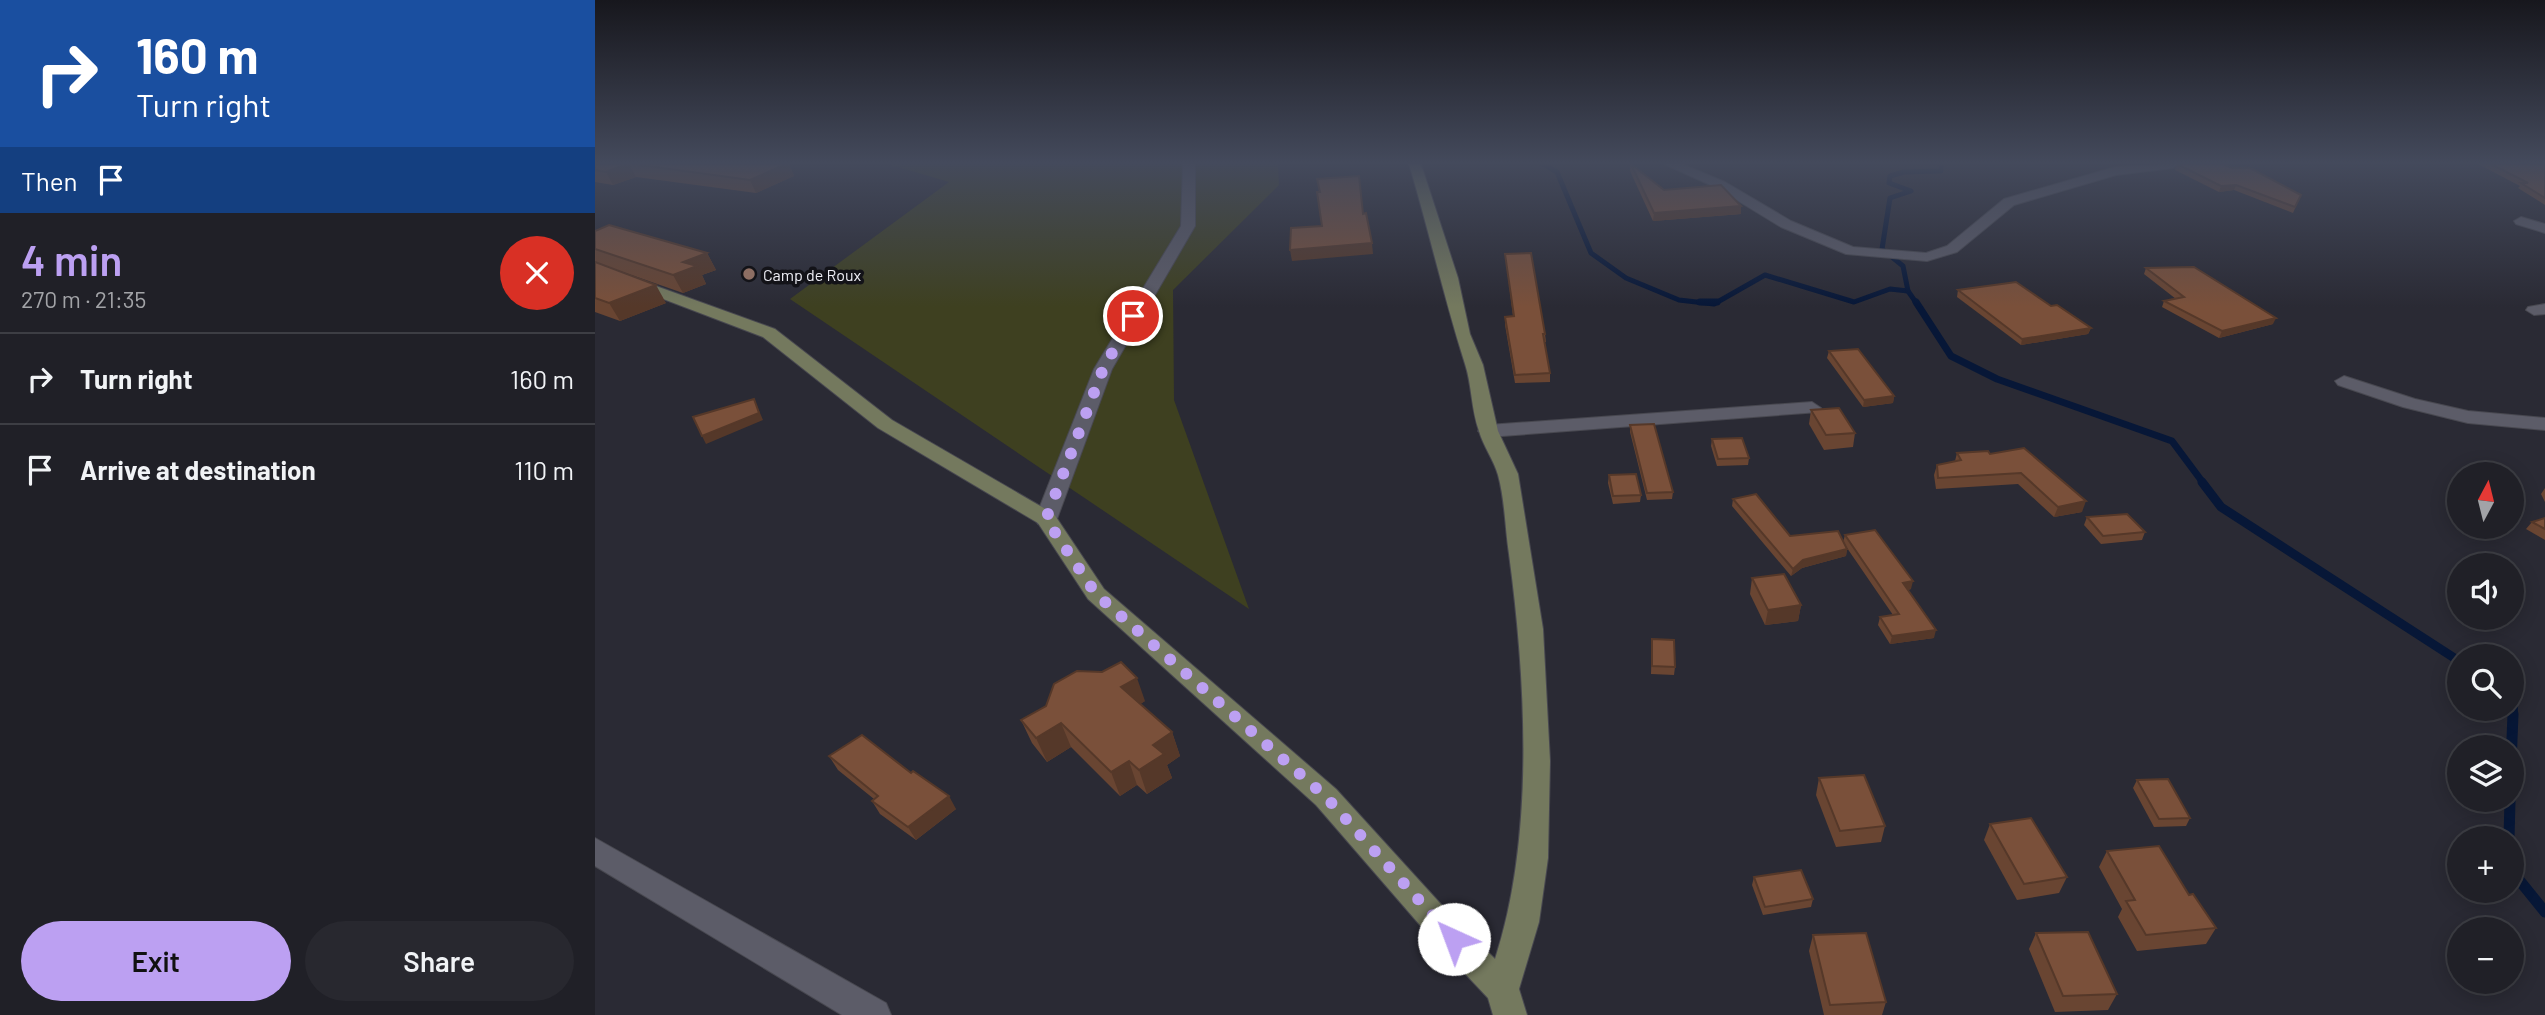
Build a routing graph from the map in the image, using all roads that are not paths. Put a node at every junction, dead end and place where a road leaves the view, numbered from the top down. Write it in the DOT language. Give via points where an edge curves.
graph roads {
  1 [pos="1188,211"];
  2 [pos="1430,211"];
  3 [pos="1765,211"];
  4 [pos="1998,211"];
  5 [pos="2545,222"];
  6 [pos="2545,229"];
  7 [pos="595,268"];
  8 [pos="2344,381"];
  9 [pos="1812,408"];
  10 [pos="2545,424"];
  11 [pos="1488,430"];
  12 [pos="1046,519"];
  13 [pos="595,851"];
  14 [pos="1502,989"];
  15 [pos="874,1015"];
  16 [pos="1510,1015"];
  1 -- 12 [label="street" via="1188,226 1103,369"];
  2 -- 11 [label="street"];
  3 -- 4 [label="street" via="1851,251 1927,257 1952,249"];
  5 -- 6 [label="street" via="2521,221"];
  7 -- 12 [label="street" via="769,333 885,424"];
  8 -- 10 [label="street" via="2468,417"];
  9 -- 11 [label="street"];
  11 -- 14 [label="street" via="1508,474 1519,541 1531,629 1536,761 1533,858 1523,922"];
  12 -- 14 [label="street" via="1096,594 1326,797"];
  13 -- 15 [label="street"];
  14 -- 16 [label="street"];
}
